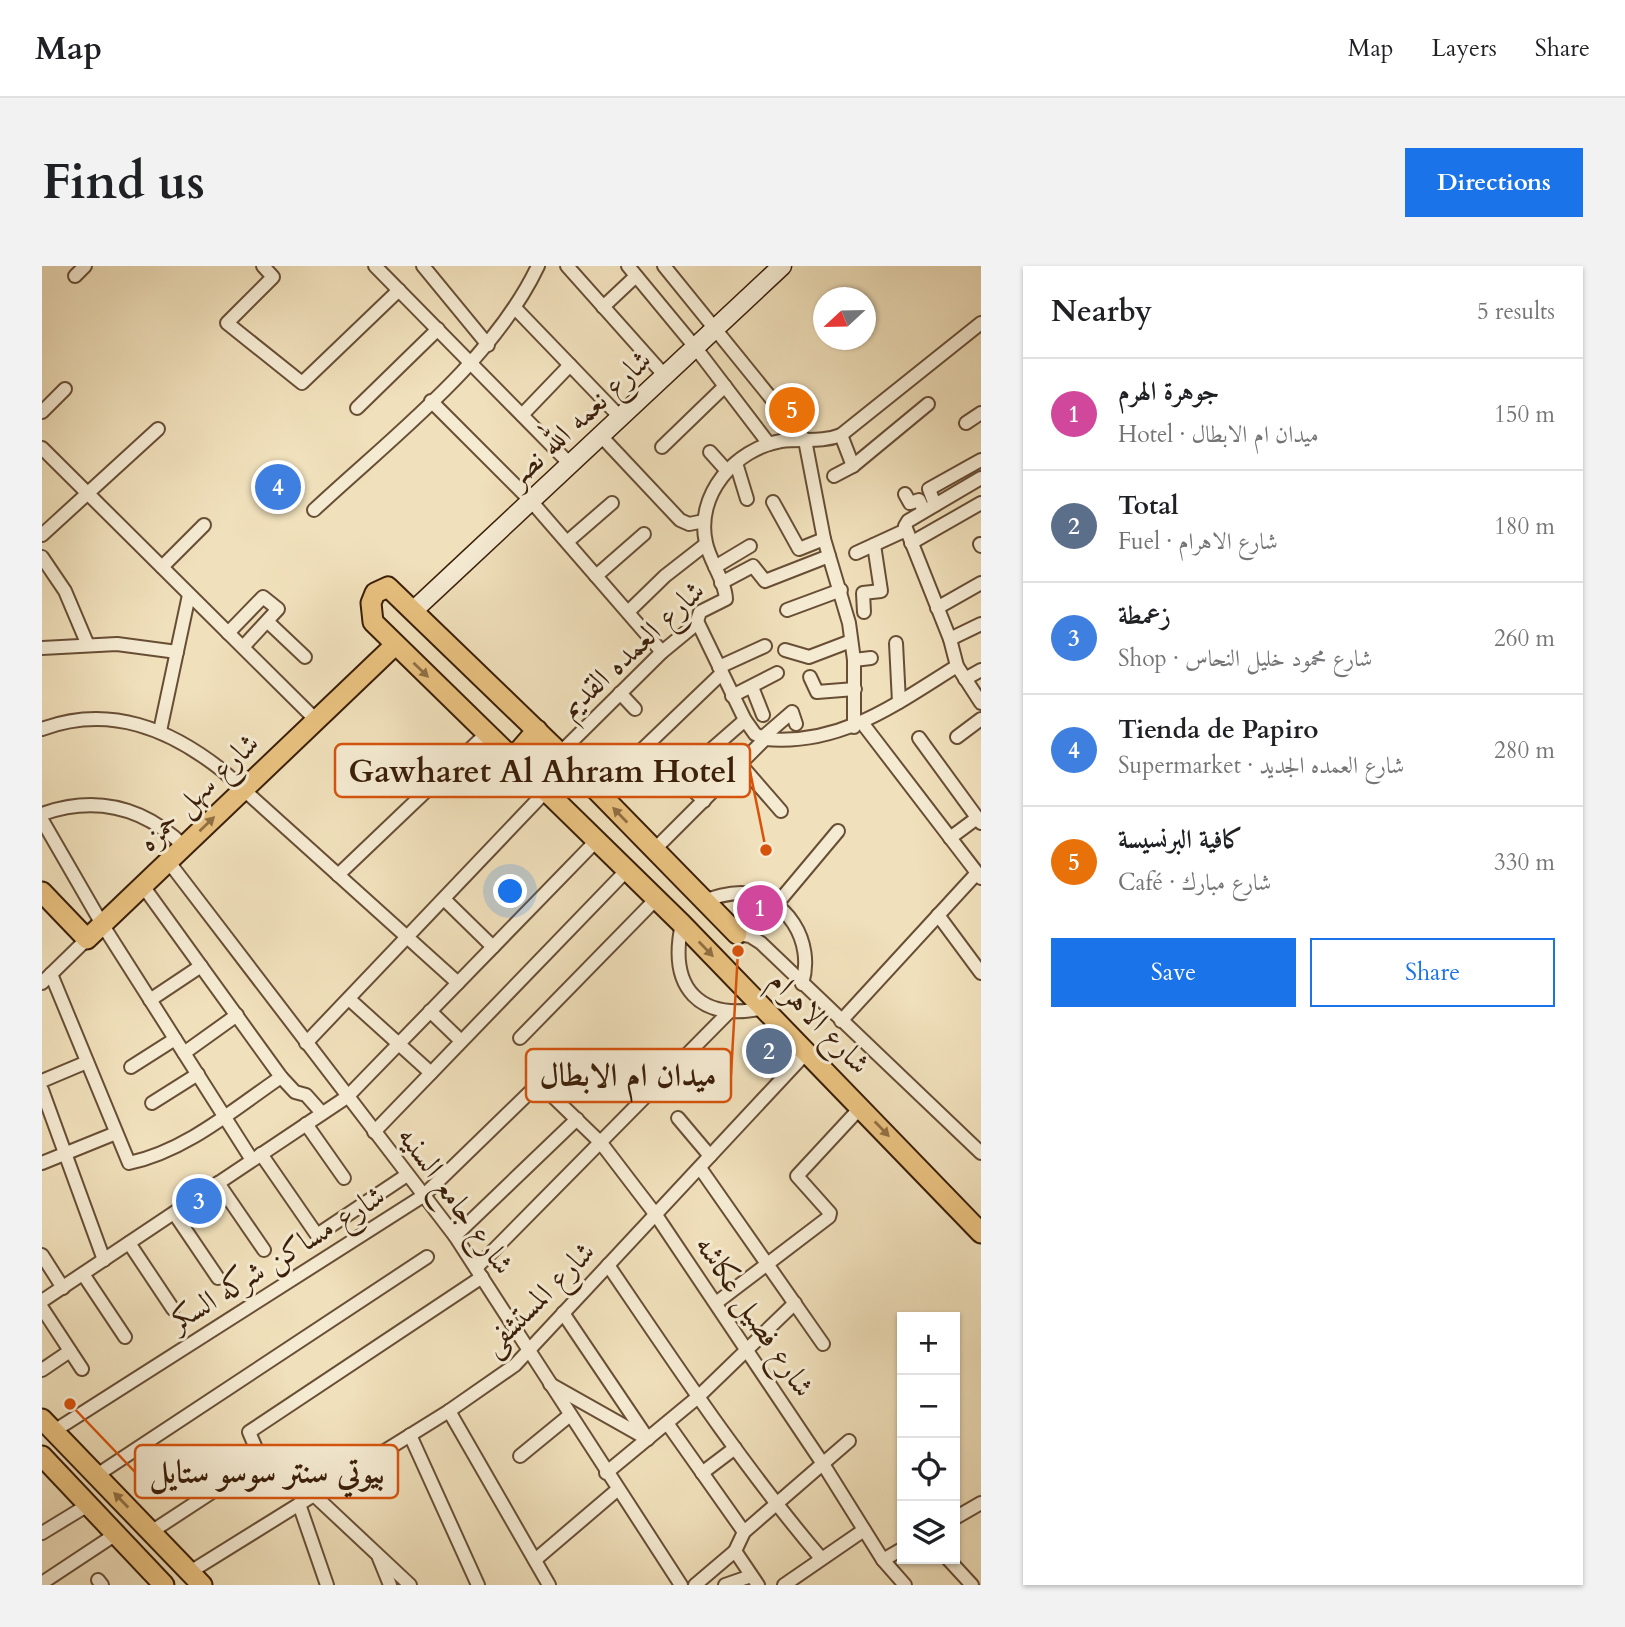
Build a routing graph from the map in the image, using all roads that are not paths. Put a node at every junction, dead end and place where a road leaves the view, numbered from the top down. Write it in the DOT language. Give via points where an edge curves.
graph roads {
  1 [pos="85,266"];
  2 [pos="263,266"];
  3 [pos="375,266"];
  4 [pos="567,266"];
  5 [pos="628,266"];
  6 [pos="664,266"];
  7 [pos="782,266"];
  8 [pos="536,267"];
  9 [pos="423,269"];
  10 [pos="75,276"];
  11 [pos="636,276"];
  12 [pos="399,290"];
  13 [pos="603,307"];
  14 [pos="516,309"];
  15 [pos="716,328"];
  16 [pos="438,329"];
  17 [pos="979,329"];
  18 [pos="488,345"];
  19 [pos="695,347"];
  20 [pos="470,363"];
  21 [pos="570,365"];
  22 [pos="665,376"];
  23 [pos="726,386"];
  24 [pos="65,389"];
  25 [pos="431,401"];
  26 [pos="929,404"];
  27 [pos="357,408"];
  28 [pos="42,412"];
  29 [pos="981,413"];
  30 [pos="522,415"];
  31 [pos="620,417"];
  32 [pos="966,423"];
  33 [pos="158,429"];
  34 [pos="841,435"];
  35 [pos="601,436"];
  36 [pos="805,440"];
  37 [pos="769,444"];
  38 [pos="662,447"];
  39 [pos="42,448"];
  40 [pos="710,452"];
  41 [pos="981,460"];
  42 [pos="570,464"];
  43 [pos="853,466"];
  44 [pos="732,467"];
  45 [pos="834,476"];
  46 [pos="981,478"];
  47 [pos="88,494"];
  48 [pos="905,494"];
  49 [pos="747,499"];
  50 [pos="531,501"];
  51 [pos="773,502"];
  52 [pos="612,503"];
  53 [pos="981,503"];
  54 [pos="930,508"];
  55 [pos="314,510"];
  56 [pos="704,521"];
  57 [pos="204,525"];
  58 [pos="644,534"];
  59 [pos="42,536"];
  60 [pos="909,537"];
  61 [pos="824,539"];
  62 [pos="568,542"];
  63 [pos="706,544"];
  64 [pos="874,545"];
  65 [pos="750,546"];
  66 [pos="856,553"];
  67 [pos="829,556"];
  68 [pos="42,557"];
  69 [pos="162,567"];
  70 [pos="715,567"];
  71 [pos="596,576"];
  72 [pos="721,583"];
  73 [pos="981,583"];
  74 [pos="841,590"];
  75 [pos="190,595"];
  76 [pos="937,608"];
  77 [pos="787,610"];
  78 [pos="413,611"];
  79 [pos="628,612"];
  80 [pos="864,612"];
  81 [pos="697,621"];
  82 [pos="268,622"];
  83 [pos="981,624"];
  84 [pos="228,633"];
  85 [pos="950,639"];
  86 [pos="851,641"];
  87 [pos="87,643"];
  88 [pos="896,643"];
  89 [pos="395,645"];
  90 [pos="765,646"];
  91 [pos="243,647"];
  92 [pos="42,648"];
  93 [pos="785,650"];
  94 [pos="177,652"];
  95 [pos="662,652"];
  96 [pos="305,657"];
  97 [pos="871,658"];
  98 [pos="853,660"];
  99 [pos="957,666"];
  100 [pos="720,670"];
  101 [pos="981,670"];
  102 [pos="776,673"];
  103 [pos="810,677"];
  104 [pos="965,679"];
  105 [pos="751,687"];
  106 [pos="855,689"];
  107 [pos="620,693"];
  108 [pos="732,696"];
  109 [pos="900,702"];
  110 [pos="981,702"];
  111 [pos="635,709"];
  112 [pos="42,715"];
  113 [pos="763,715"];
  114 [pos="981,719"];
  115 [pos="316,720"];
  116 [pos="745,720"];
  117 [pos="796,724"];
  118 [pos="858,725"];
  119 [pos="46,727"];
  120 [pos="160,730"];
  121 [pos="537,730"];
  122 [pos="487,733"];
  123 [pos="957,737"];
  124 [pos="919,738"];
  125 [pos="764,739"];
  126 [pos="560,753"];
  127 [pos="705,755"];
  128 [pos="512,759"];
  129 [pos="666,764"];
  130 [pos="741,765"];
  131 [pos="243,790"];
  132 [pos="546,791"];
  133 [pos="598,792"];
  134 [pos="704,801"];
  135 [pos="781,811"];
  136 [pos="42,814"];
  137 [pos="42,820"];
  138 [pos="979,821"];
  139 [pos="838,831"];
  140 [pos="950,838"];
  141 [pos="597,840"];
  142 [pos="184,846"];
  143 [pos="654,850"];
  144 [pos="168,861"];
  145 [pos="627,870"];
  146 [pos="338,875"];
  147 [pos="979,875"];
  148 [pos="143,886"];
  149 [pos="42,892"];
  150 [pos="656,898"];
  151 [pos="445,900"];
  152 [pos="702,901"];
  153 [pos="776,905"];
  154 [pos="938,915"];
  155 [pos="102,924"];
  156 [pos="682,924"];
  157 [pos="737,934"];
  158 [pos="410,937"];
  159 [pos="87,939"];
  160 [pos="493,947"];
  161 [pos="976,956"];
  162 [pos="201,966"];
  163 [pos="981,973"];
  164 [pos="47,979"];
  165 [pos="458,983"];
  166 [pos="802,984"];
  167 [pos="349,999"];
  168 [pos="150,1000"];
  169 [pos="764,1008"];
  170 [pos="430,1011"];
  171 [pos="729,1012"];
  172 [pos="237,1015"];
  173 [pos="841,1021"];
  174 [pos="175,1038"];
  175 [pos="520,1038"];
  176 [pos="461,1041"];
  177 [pos="306,1044"];
  178 [pos="399,1044"];
  179 [pos="807,1052"];
  180 [pos="184,1053"];
  181 [pos="87,1062"];
  182 [pos="131,1067"];
  183 [pos="431,1073"];
  184 [pos="198,1074"];
  185 [pos="281,1077"];
  186 [pos="42,1081"];
  187 [pos="546,1088"];
  188 [pos="42,1090"];
  189 [pos="347,1097"];
  190 [pos="152,1103"];
  191 [pos="861,1107"];
  192 [pos="323,1113"];
  193 [pos="224,1116"];
  194 [pos="678,1118"];
  195 [pos="577,1119"];
  196 [pos="306,1124"];
  197 [pos="374,1132"];
  198 [pos="116,1133"];
  199 [pos="601,1143"];
  200 [pos="981,1153"];
  201 [pos="64,1154"];
  202 [pos="710,1156"];
  203 [pos="256,1157"];
  204 [pos="42,1163"];
  205 [pos="699,1168"];
  206 [pos="407,1175"];
  207 [pos="344,1178"];
  208 [pos="218,1183"];
  209 [pos="424,1196"];
  210 [pos="174,1213"];
  211 [pos="656,1215"];
  212 [pos="981,1233"];
  213 [pos="455,1237"];
  214 [pos="129,1243"];
  215 [pos="264,1250"];
  216 [pos="42,1255"];
  217 [pos="427,1257"];
  218 [pos="104,1260"];
  219 [pos="767,1264"];
  220 [pos="608,1265"];
  221 [pos="479,1272"];
  222 [pos="83,1274"];
  223 [pos="218,1278"];
  224 [pos="63,1287"];
  225 [pos="42,1301"];
  226 [pos="716,1303"];
  227 [pos="795,1303"];
  228 [pos="42,1308"];
  229 [pos="173,1309"];
  230 [pos="563,1313"];
  231 [pos="125,1337"];
  232 [pos="823,1344"];
  233 [pos="70,1351"];
  234 [pos="529,1351"];
  235 [pos="748,1351"];
  236 [pos="82,1369"];
  237 [pos="42,1370"];
  238 [pos="549,1383"];
  239 [pos="698,1397"];
  240 [pos="449,1411"];
  241 [pos="570,1415"];
  242 [pos="667,1423"];
  243 [pos="48,1425"];
  244 [pos="410,1435"];
  245 [pos="648,1439"];
  246 [pos="849,1441"];
  247 [pos="734,1448"];
  248 [pos="520,1456"];
  249 [pos="42,1457"];
  250 [pos="823,1464"];
  251 [pos="607,1473"];
  252 [pos="702,1473"];
  253 [pos="97,1475"];
  254 [pos="617,1490"];
  255 [pos="314,1495"];
  256 [pos="981,1503"];
  257 [pos="299,1504"];
  258 [pos="88,1505"];
  259 [pos="776,1505"];
  260 [pos="960,1515"];
  261 [pos="864,1530"];
  262 [pos="151,1532"];
  263 [pos="744,1532"];
  264 [pos="42,1533"];
  265 [pos="116,1534"];
  266 [pos="735,1551"];
  267 [pos="897,1552"];
  268 [pos="377,1554"];
  269 [pos="820,1558"];
  270 [pos="535,1560"];
  271 [pos="883,1560"];
  272 [pos="953,1564"];
  273 [pos="196,1579"];
  274 [pos="755,1580"];
  275 [pos="42,1583"];
  276 [pos="163,1585"];
  277 [pos="327,1585"];
  278 [pos="390,1585"];
  279 [pos="410,1585"];
  280 [pos="478,1585"];
  281 [pos="549,1585"];
  282 [pos="681,1585"];
  283 [pos="695,1585"];
  284 [pos="724,1585"];
  285 [pos="784,1585"];
  286 [pos="905,1585"];
  287 [pos="972,1585"];
  1 -- 10 [label="street"];
  2 -- 12 [label="street" via="273,277 227,323 302,383"];
  3 -- 12 [label="street"];
  4 -- 13 [label="street"];
  5 -- 11 [label="street"];
  6 -- 15 [label="street"];
  7 -- 15 [label="street, شارع نعمه الله نصر"];
  8 -- 14 [label="street"];
  9 -- 18 [label="street"];
  11 -- 13 [label="street"];
  11 -- 19 [label="street"];
  12 -- 16 [label="street"];
  13 -- 22 [label="street"];
  14 -- 18 [label="street"];
  14 -- 21 [label="street"];
  15 -- 19 [label="street, شارع نعمه الله نصر"];
  15 -- 36 [label="street"];
  16 -- 20 [label="street"];
  16 -- 27 [label="street"];
  17 -- 34 [label="street"];
  18 -- 20 [label="street"];
  19 -- 22 [label="street, شارع نعمه الله نصر"];
  19 -- 23 [label="street"];
  20 -- 25 [label="street"];
  20 -- 30 [label="street"];
  21 -- 30 [label="street"];
  21 -- 31 [label="street"];
  22 -- 31 [label="street, شارع نعمه الله نصر"];
  23 -- 37 [label="street"];
  23 -- 38 [label="street"];
  24 -- 28 [label="street"];
  25 -- 50 [label="street"];
  25 -- 55 [label="street"];
  26 -- 43 [label="street"];
  29 -- 32 [label="street"];
  30 -- 42 [label="street"];
  31 -- 35 [label="street, شارع نعمه الله نصر"];
  33 -- 47 [label="street"];
  34 -- 36 [label="street, شارع العمده القديم"];
  34 -- 43 [label="street"];
  35 -- 42 [label="street, شارع نعمه الله نصر"];
  35 -- 56 [label="street" via="680,520 689,524"];
  36 -- 37 [label="street, شارع العمده القديم"];
  36 -- 61 [label="street"];
  37 -- 44 [label="street, شارع العمده القديم"];
  39 -- 47 [label="street"];
  40 -- 44 [label="street"];
  41 -- 54 [label="street" via="929,490"];
  42 -- 50 [label="street, شارع نعمه الله نصر"];
  43 -- 45 [label="street"];
  44 -- 49 [label="street"];
  44 -- 56 [label="street, شارع العمده القديم" via="711,494"];
  46 -- 54 [label="street"];
  47 -- 59 [label="street"];
  47 -- 69 [label="street"];
  48 -- 54 [label="street" via="910,503 919,500"];
  50 -- 62 [label="street"];
  50 -- 78 [label="street, شارع نعمه الله نصر"];
  51 -- 61 [label="street" via="799,549"];
  52 -- 62 [label="street"];
  53 -- 60 [label="street"];
  54 -- 60 [label="street" via="908,520"];
  56 -- 63 [label="street, شارع العمده القديم"];
  57 -- 69 [label="street"];
  58 -- 71 [label="street"];
  60 -- 64 [label="street"];
  60 -- 76 [label="street"];
  61 -- 67 [label="street"];
  62 -- 71 [label="street"];
  63 -- 70 [label="street, شارع العمده القديم"];
  63 -- 79 [label="street"];
  64 -- 66 [label="street"];
  64 -- 80 [label="street" via="881,591 863,593"];
  65 -- 70 [label="street"];
  67 -- 72 [label="street" via="765,581 753,566"];
  67 -- 74 [label="street"];
  68 -- 87 [label="street" via="65,591"];
  69 -- 75 [label="street"];
  70 -- 72 [label="street, شارع العمده القديم"];
  71 -- 79 [label="street"];
  72 -- 81 [label="street, شارع العمده القديم" via="726,599 700,612"];
  73 -- 76 [label="street"];
  74 -- 77 [label="street"];
  74 -- 86 [label="street"];
  75 -- 84 [label="street"];
  75 -- 94 [label="street"];
  76 -- 85 [label="street"];
  78 -- 89 [label="main road, شارع الاهرام" via="388,587 372,598 373,622"];
  78 -- 121 [label="main road"];
  79 -- 95 [label="street"];
  81 -- 95 [label="street, شارع العمده القديم"];
  81 -- 100 [label="street"];
  82 -- 84 [label="street" via="278,611 264,597"];
  82 -- 91 [label="street"];
  82 -- 96 [label="street"];
  83 -- 85 [label="street"];
  84 -- 91 [label="street"];
  85 -- 99 [label="street"];
  86 -- 93 [label="street" via="809,657"];
  86 -- 98 [label="street"];
  87 -- 92 [label="street"];
  87 -- 94 [label="street"];
  88 -- 109 [label="street"];
  89 -- 115 [label="main road, شارع سهل حمزه"];
  89 -- 122 [label="main road, شارع الاهرام, one-way"];
  90 -- 100 [label="street"];
  91 -- 115 [label="street"];
  94 -- 120 [label="street"];
  95 -- 107 [label="street, شارع العمده القديم"];
  97 -- 98 [label="street"];
  98 -- 106 [label="street"];
  99 -- 104 [label="street"];
  99 -- 109 [label="street"];
  100 -- 108 [label="street"];
  100 -- 133 [label="street"];
  101 -- 104 [label="street"];
  102 -- 105 [label="street"];
  103 -- 106 [label="street" via="817,692"];
  104 -- 110 [label="street"];
  105 -- 108 [label="street"];
  105 -- 113 [label="street"];
  106 -- 118 [label="street"];
  107 -- 111 [label="street"];
  107 -- 126 [label="street, شارع العمده القديم"];
  108 -- 116 [label="street"];
  109 -- 118 [label="street"];
  112 -- 119 [label="street"];
  114 -- 123 [label="street"];
  115 -- 131 [label="main road, شارع سهل حمزه"];
  116 -- 125 [label="street"];
  116 -- 127 [label="street"];
  117 -- 125 [label="street" via="792,712"];
  118 -- 125 [label="street" via="817,738"];
  118 -- 140 [label="street"];
  119 -- 120 [label="street" via="104,720"];
  120 -- 131 [label="street" via="203,755"];
  121 -- 126 [label="main road"];
  121 -- 128 [label="main road"];
  122 -- 128 [label="main road, شارع الاهرام"];
  122 -- 146 [label="street"];
  124 -- 138 [label="street"];
  125 -- 130 [label="street"];
  126 -- 133 [label="main road"];
  128 -- 132 [label="main road, شارع الاهرام"];
  129 -- 134 [label="street"];
  130 -- 134 [label="street"];
  130 -- 135 [label="street"];
  142 -- 131 [label="main road, شارع سهل حمزه, one-way"];
  131 -- 146 [label="street"];
  132 -- 141 [label="main road, شارع الاهرام"];
  132 -- 151 [label="street"];
  143 -- 133 [label="main road, one-way"];
  134 -- 143 [label="street"];
  136 -- 142 [label="street" via="82,804 127,809 158,824"];
  137 -- 155 [label="street"];
  138 -- 140 [label="street"];
  139 -- 153 [label="street"];
  140 -- 147 [label="street"];
  141 -- 145 [label="main road, شارع الاهرام"];
  141 -- 160 [label="street"];
  142 -- 144 [label="main road, شارع سهل حمزه"];
  143 -- 152 [label="main road"];
  144 -- 148 [label="main road, شارع سهل حمزه"];
  144 -- 177 [label="street, شارع جامع السنيه"];
  145 -- 150 [label="main road, شارع الاهرام"];
  145 -- 176 [label="street"];
  146 -- 158 [label="street"];
  147 -- 154 [label="street"];
  148 -- 155 [label="main road, شارع سهل حمزه"];
  148 -- 162 [label="street"];
  149 -- 159 [label="main road"];
  150 -- 156 [label="main road, شارع الاهرام"];
  150 -- 175 [label="street"];
  151 -- 158 [label="street"];
  151 -- 160 [label="street"];
  152 -- 153 [label="street" via="743,893"];
  152 -- 157 [label="main road"];
  153 -- 166 [label="street" via="802,936 806,963"];
  154 -- 161 [label="street"];
  154 -- 173 [label="street"];
  155 -- 159 [label="main road, شارع سهل حمزه"];
  155 -- 168 [label="street"];
  156 -- 169 [label="main road, شارع الاهرام, one-way"];
  156 -- 171 [label="street" via="677,958 685,984 704,1003"];
  157 -- 166 [label="street" via="755,939"];
  158 -- 165 [label="street"];
  158 -- 167 [label="street"];
  159 -- 164 [label="street, شارع سهل حمزه"];
  160 -- 165 [label="street"];
  161 -- 163 [label="street"];
  162 -- 168 [label="street"];
  162 -- 172 [label="street"];
  164 -- 181 [label="street"];
  165 -- 170 [label="street"];
  166 -- 173 [label="street"];
  167 -- 177 [label="street"];
  167 -- 178 [label="street"];
  168 -- 174 [label="street"];
  169 -- 171 [label="street"];
  169 -- 179 [label="main road, شارع الاهرام"];
  170 -- 176 [label="street"];
  170 -- 178 [label="street"];
  171 -- 199 [label="street"];
  172 -- 180 [label="street"];
  172 -- 185 [label="street"];
  173 -- 200 [label="street"];
  174 -- 180 [label="street"];
  174 -- 182 [label="street"];
  176 -- 183 [label="street"];
  177 -- 189 [label="street, شارع جامع السنيه"];
  178 -- 183 [label="street"];
  178 -- 189 [label="street"];
  179 -- 191 [label="main road, شارع الاهرام"];
  179 -- 202 [label="street, شارع المستشفى"];
  180 -- 184 [label="street"];
  181 -- 186 [label="street"];
  181 -- 198 [label="street"];
  183 -- 197 [label="street"];
  184 -- 190 [label="street"];
  184 -- 193 [label="street"];
  185 -- 192 [label="street"];
  185 -- 193 [label="street"];
  187 -- 195 [label="street, شارع فصيل عكاشه"];
  187 -- 209 [label="street, شارع مساكن شركه السكر" via="532,1090"];
  188 -- 201 [label="street"];
  189 -- 192 [label="street"];
  189 -- 197 [label="street, شارع جامع السنيه"];
  191 -- 212 [label="main road, شارع الاهرام, one-way"];
  191 -- 219 [label="street" via="797,1176 830,1216"];
  192 -- 196 [label="street"];
  193 -- 198 [label="street" via="168,1151 129,1164"];
  193 -- 203 [label="street"];
  194 -- 202 [label="street"];
  195 -- 199 [label="street, شارع فصيل عكاشه"];
  195 -- 213 [label="street"];
  196 -- 203 [label="street"];
  196 -- 207 [label="street"];
  197 -- 206 [label="street, شارع جامع السنيه"];
  198 -- 201 [label="street"];
  199 -- 211 [label="street, شارع فصيل عكاشه"];
  199 -- 221 [label="street"];
  201 -- 204 [label="street"];
  201 -- 218 [label="street"];
  202 -- 205 [label="street, شارع المستشفى"];
  203 -- 206 [label="street" via="317,1235"];
  203 -- 208 [label="street"];
  205 -- 211 [label="street, شارع المستشفى"];
  205 -- 219 [label="street"];
  206 -- 209 [label="street, شارع جامع السنيه"];
  208 -- 210 [label="street"];
  208 -- 215 [label="street"];
  209 -- 213 [label="street, شارع جامع السنيه"];
  209 -- 243 [label="street, شارع مساكن شركه السكر"];
  210 -- 214 [label="street"];
  210 -- 223 [label="street"];
  211 -- 220 [label="street, شارع المستشفى"];
  211 -- 226 [label="street, شارع فصيل عكاشه"];
  213 -- 221 [label="street, شارع جامع السنيه"];
  214 -- 218 [label="street"];
  214 -- 229 [label="street"];
  216 -- 224 [label="street"];
  217 -- 253 [label="street"];
  218 -- 222 [label="street"];
  219 -- 226 [label="street"];
  219 -- 227 [label="street"];
  220 -- 230 [label="street, شارع المستشفى"];
  220 -- 239 [label="street"];
  221 -- 234 [label="street, شارع جامع السنيه"];
  221 -- 262 [label="street" via="249,1432 261,1458"];
  222 -- 224 [label="street"];
  222 -- 231 [label="street"];
  224 -- 225 [label="street"];
  226 -- 235 [label="street, شارع فصيل عكاشه"];
  227 -- 232 [label="street"];
  227 -- 235 [label="street"];
  228 -- 233 [label="street"];
  230 -- 234 [label="street, شارع المستشفى"];
  230 -- 245 [label="street"];
  233 -- 236 [label="street"];
  233 -- 237 [label="street"];
  234 -- 238 [label="street, شارع جامع السنيه"];
  234 -- 240 [label="street, شارع المستشفى"];
  235 -- 239 [label="street"];
  235 -- 250 [label="street, شارع فصيل عكاشه"];
  238 -- 241 [label="street, شارع جامع السنيه"];
  238 -- 245 [label="street"];
  239 -- 242 [label="street"];
  239 -- 247 [label="street"];
  240 -- 244 [label="street, شارع المستشفى"];
  240 -- 270 [label="street"];
  241 -- 248 [label="street"];
  241 -- 251 [label="street, شارع جامع السنيه"];
  242 -- 245 [label="street"];
  242 -- 252 [label="street"];
  243 -- 253 [label="main road"];
  244 -- 255 [label="street, شارع المستشفى"];
  244 -- 280 [label="street"];
  245 -- 251 [label="street"];
  246 -- 250 [label="street"];
  247 -- 252 [label="street"];
  247 -- 259 [label="street"];
  249 -- 258 [label="main road"];
  250 -- 259 [label="street"];
  250 -- 261 [label="street, شارع فصيل عكاشه"];
  251 -- 254 [label="street, شارع جامع السنيه"];
  252 -- 263 [label="street"];
  262 -- 253 [label="main road, one-way"];
  254 -- 270 [label="street"];
  254 -- 282 [label="street, شارع جامع السنيه"];
  255 -- 257 [label="street, شارع المستشفى"];
  255 -- 268 [label="street"];
  256 -- 260 [label="street"];
  257 -- 273 [label="street, شارع المستشفى"];
  257 -- 277 [label="street"];
  258 -- 264 [label="street"];
  258 -- 265 [label="main road"];
  259 -- 263 [label="street"];
  259 -- 269 [label="street"];
  261 -- 269 [label="street"];
  261 -- 271 [label="street, شارع فصيل عكاشه"];
  262 -- 273 [label="main road"];
  263 -- 266 [label="street"];
  265 -- 275 [label="street"];
  265 -- 276 [label="main road"];
  266 -- 274 [label="street"];
  266 -- 283 [label="street"];
  267 -- 271 [label="street"];
  268 -- 278 [label="street"];
  268 -- 279 [label="street"];
  269 -- 285 [label="street"];
  270 -- 281 [label="street"];
  271 -- 286 [label="street, شارع فصيل عكاشه"];
  272 -- 287 [label="street"];
  274 -- 284 [label="street"];
}
